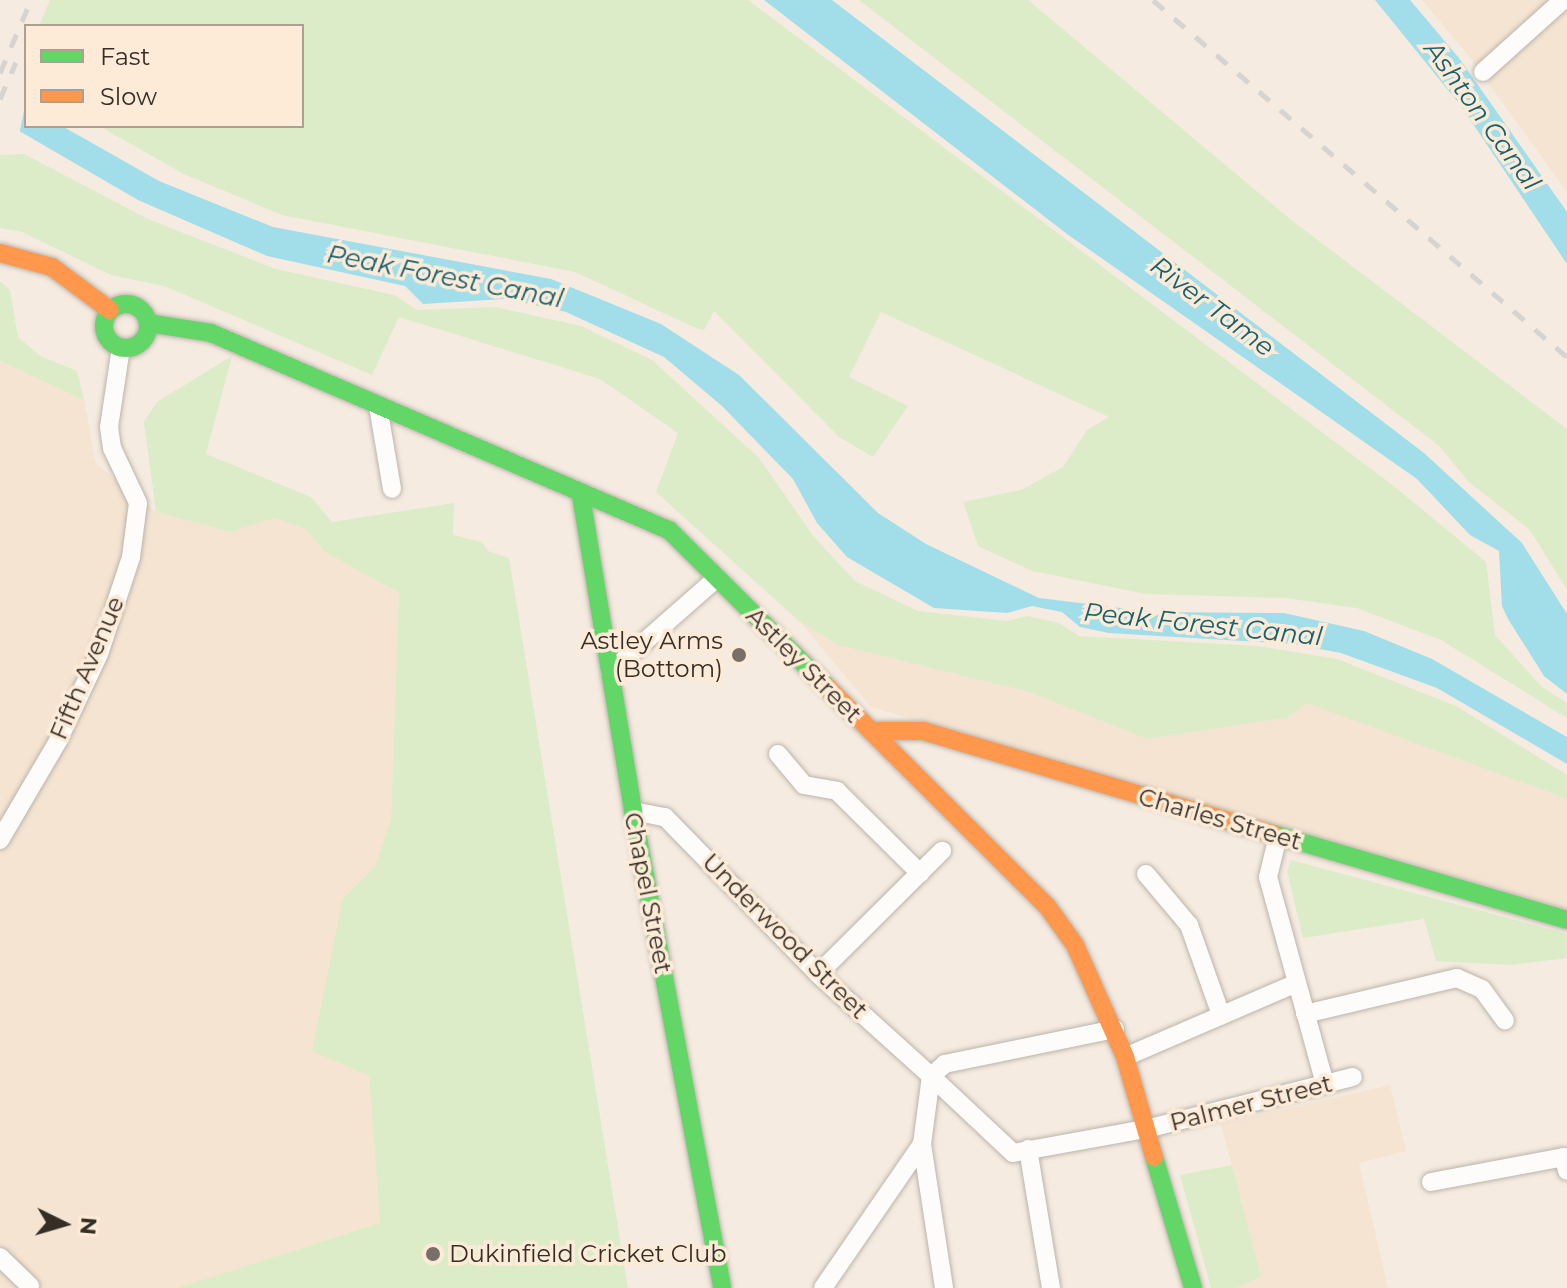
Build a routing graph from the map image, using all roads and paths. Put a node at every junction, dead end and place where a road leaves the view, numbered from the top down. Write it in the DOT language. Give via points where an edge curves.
graph roads {
  1 [pos="1563,0"];
  2 [pos="1483,72"];
  3 [pos="0,253"];
  4 [pos="110,310"];
  5 [pos="148,323"];
  6 [pos="121,348"];
  7 [pos="378,406"];
  8 [pos="392,489"];
  9 [pos="581,496"];
  10 [pos="717,578"];
  11 [pos="610,672"];
  12 [pos="871,731"];
  13 [pos="778,754"];
  14 [pos="633,811"];
  15 [pos="1278,836"];
  16 [pos="0,840"];
  17 [pos="942,851"];
  18 [pos="920,873"];
  19 [pos="1146,874"];
  20 [pos="1567,920"];
  21 [pos="818,974"];
  22 [pos="1297,983"];
  23 [pos="1305,1014"];
  24 [pos="1221,1015"];
  25 [pos="1505,1021"];
  26 [pos="1115,1029"];
  27 [pos="1125,1057"];
  28 [pos="931,1076"];
  29 [pos="1353,1077"];
  30 [pos="1325,1084"];
  31 [pos="1150,1128"];
  32 [pos="922,1144"];
  33 [pos="1028,1149"];
  34 [pos="1567,1171"];
  35 [pos="1431,1182"];
  36 [pos="0,1257"];
  37 [pos="30,1286"];
  38 [pos="722,1288"];
  39 [pos="823,1288"];
  40 [pos="944,1288"];
  41 [pos="1051,1288"];
  42 [pos="1193,1288"];
  1 -- 2 [label="street"];
  3 -- 4 [label="main road" via="52,267"];
  4 -- 5 [label="main road" via="122,304 136,306"];
  4 -- 6 [label="main road" via="105,336"];
  5 -- 6 [label="main road" via="141,342"];
  5 -- 7 [label="main road, Astley Street" via="211,333"];
  6 -- 16 [label="street, Fifth Avenue" via="109,427 112,448 138,503 131,557 99,654 58,741"];
  7 -- 8 [label="street"];
  7 -- 9 [label="main road, Astley Street"];
  9 -- 10 [label="main road, Astley Street" via="669,530"];
  9 -- 11 [label="main road, Chapel Street"];
  10 -- 11 [label="street"];
  10 -- 12 [label="main road, Astley Street"];
  11 -- 14 [label="main road, Chapel Street"];
  12 -- 15 [label="main road, Charles Street" via="923,731"];
  12 -- 26 [label="main road, Astley Street" via="1047,906 1075,945"];
  13 -- 18 [label="street" via="804,785 837,791"];
  14 -- 21 [label="street, Underwood Street" via="665,817"];
  14 -- 38 [label="main road, Chapel Street"];
  15 -- 20 [label="main road, Charles Street"];
  15 -- 22 [label="street" via="1268,877"];
  17 -- 18 [label="street"];
  18 -- 21 [label="street"];
  19 -- 24 [label="street" via="1189,925"];
  21 -- 28 [label="street, Underwood Street"];
  22 -- 23 [label="street"];
  22 -- 24 [label="street"];
  23 -- 25 [label="street" via="1457,978 1482,989"];
  23 -- 30 [label="street"];
  24 -- 27 [label="street"];
  26 -- 27 [label="main road, Astley Street"];
  26 -- 28 [label="street" via="945,1064"];
  27 -- 31 [label="main road, Astley Street"];
  28 -- 32 [label="street"];
  28 -- 33 [label="street, Underwood Street" via="1013,1153"];
  29 -- 30 [label="street, Palmer Street"];
  30 -- 31 [label="street, Palmer Street"];
  31 -- 33 [label="street, Palmer Street"];
  31 -- 42 [label="main road, Astley Street"];
  32 -- 39 [label="street"];
  32 -- 40 [label="street"];
  33 -- 41 [label="street"];
  34 -- 35 [label="street" via="1564,1157"];
  36 -- 37 [label="street"];
}
